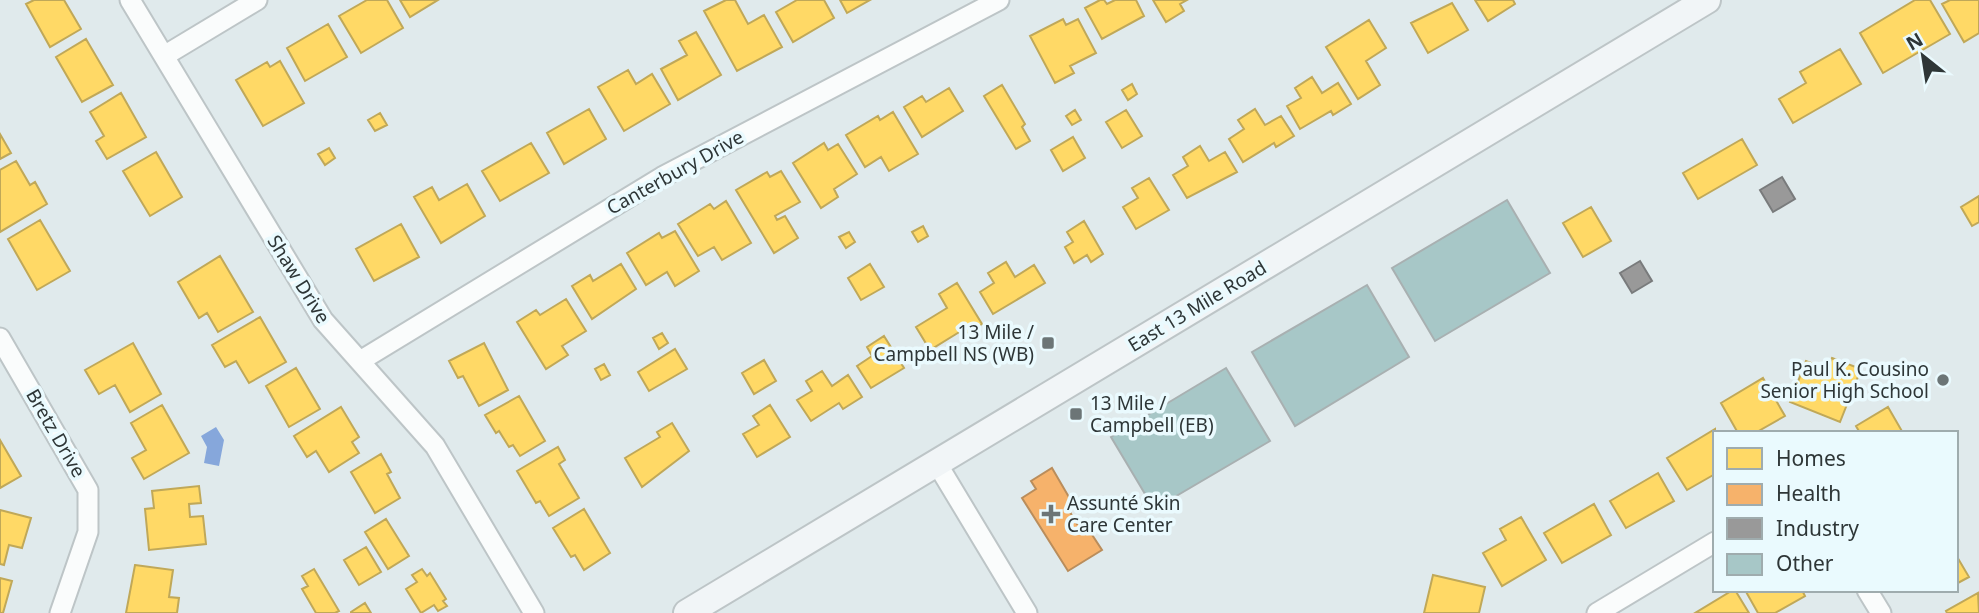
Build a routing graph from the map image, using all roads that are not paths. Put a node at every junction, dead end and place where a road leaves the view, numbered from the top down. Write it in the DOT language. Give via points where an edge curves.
graph roads {
  1 [pos="130,0"];
  2 [pos="257,0"];
  3 [pos="999,0"];
  4 [pos="1707,0"];
  5 [pos="164,56"];
  6 [pos="0,338"];
  7 [pos="360,361"];
  8 [pos="936,462"];
  9 [pos="1713,542"];
  10 [pos="1868,592"];
  11 [pos="60,613"];
  12 [pos="534,613"];
  13 [pos="687,613"];
  14 [pos="1027,613"];
  15 [pos="1597,613"];
  16 [pos="1881,613"];
  1 -- 5 [label="street, Shaw Drive"];
  2 -- 5 [label="street"];
  3 -- 7 [label="street, Canterbury Drive" via="662,177"];
  4 -- 8 [label="main road, East 13 Mile Road"];
  5 -- 7 [label="street, Shaw Drive" via="323,320"];
  6 -- 11 [label="street, Bretz Drive" via="88,491 88,532"];
  7 -- 12 [label="street, Shaw Drive" via="435,446"];
  8 -- 13 [label="main road, East 13 Mile Road"];
  8 -- 14 [label="street"];
  9 -- 15 [label="street"];
  10 -- 16 [label="street"];
}
